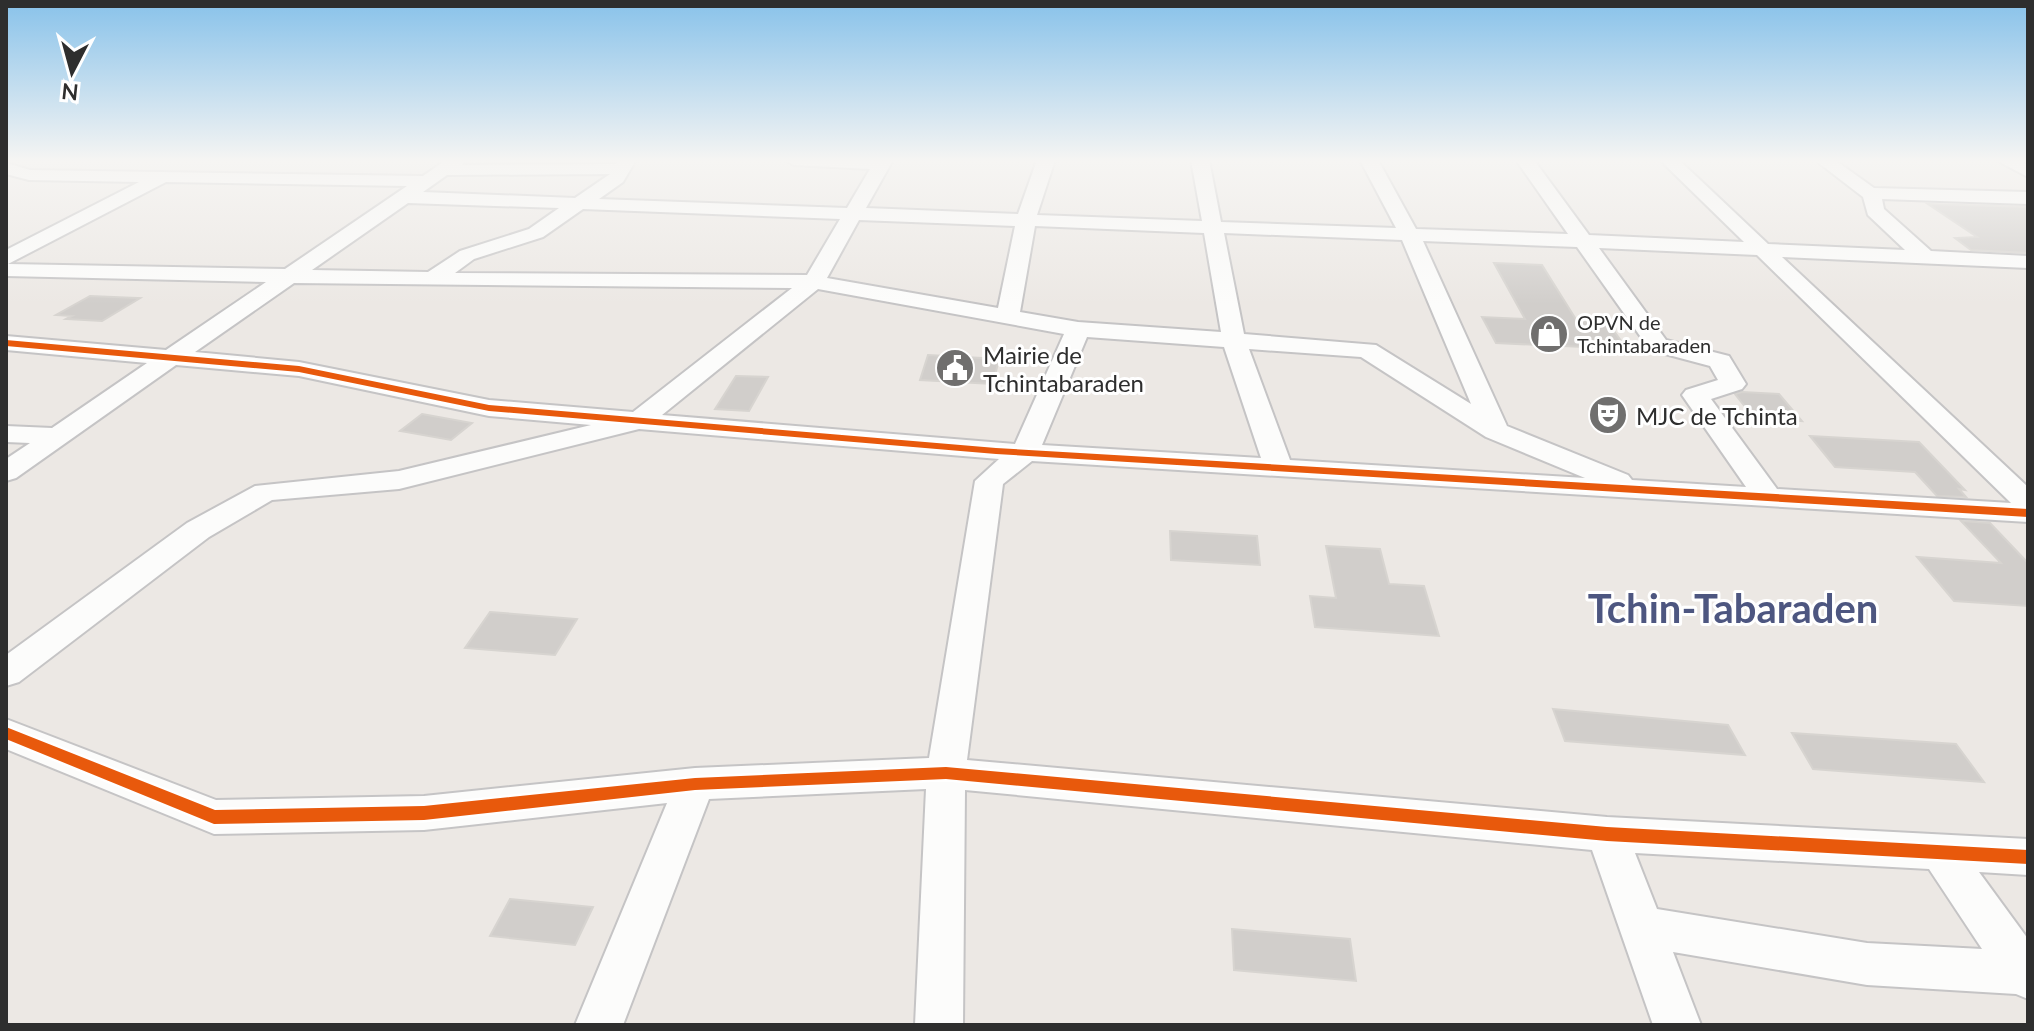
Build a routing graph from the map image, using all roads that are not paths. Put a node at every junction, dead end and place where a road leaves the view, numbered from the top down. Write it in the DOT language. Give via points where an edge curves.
graph roads {
  1 [pos="102,208"];
  2 [pos="387,208"];
  3 [pos="574,208"];
  4 [pos="692,208"];
  5 [pos="856,208"];
  6 [pos="1030,208"];
  7 [pos="1208,208"];
  8 [pos="1395,208"];
  9 [pos="1560,208"];
  10 [pos="1720,208"];
  11 [pos="1874,208"];
  12 [pos="853,214"];
  13 [pos="1026,220"];
  14 [pos="1211,227"];
  15 [pos="1410,235"];
  16 [pos="1584,241"];
  17 [pos="1765,251"];
  18 [pos="6,258"];
  19 [pos="1926,258"];
  20 [pos="2028,262"];
  21 [pos="6,270"];
  22 [pos="289,276"];
  23 [pos="433,279"];
  24 [pos="814,282"];
  25 [pos="1008,317"];
  26 [pos="1078,329"];
  27 [pos="1234,341"];
  28 [pos="6,343"];
  29 [pos="171,358"];
  30 [pos="638,421"];
  31 [pos="1496,431"];
  32 [pos="6,434"];
  33 [pos="58,436"];
  34 [pos="1025,453"];
  35 [pos="1279,469"];
  36 [pos="6,472"];
  37 [pos="1642,491"];
  38 [pos="1769,499"];
  39 [pos="2028,503"];
  40 [pos="2028,513"];
  41 [pos="6,673"];
  42 [pos="6,733"];
  43 [pos="946,773"];
  44 [pos="695,784"];
  45 [pos="1607,834"];
  46 [pos="1941,853"];
  47 [pos="2028,857"];
  48 [pos="1641,927"];
  49 [pos="2020,959"];
  50 [pos="599,1025"];
  51 [pos="939,1025"];
  52 [pos="1677,1025"];
  1 -- 18 [label="street"];
  2 -- 22 [label="street"];
  3 -- 23 [label="street" via="536,233 467,255"];
  4 -- 12 [label="street"];
  5 -- 12 [label="street"];
  6 -- 13 [label="street"];
  7 -- 14 [label="street"];
  8 -- 15 [label="street"];
  9 -- 16 [label="street"];
  10 -- 17 [label="street"];
  11 -- 19 [label="street"];
  12 -- 13 [label="street"];
  12 -- 24 [label="street"];
  13 -- 14 [label="street"];
  13 -- 25 [label="street"];
  14 -- 15 [label="street"];
  14 -- 27 [label="street"];
  15 -- 16 [label="street"];
  15 -- 31 [label="street"];
  16 -- 17 [label="street"];
  16 -- 38 [label="street" via="1658,345 1720,361 1733,384 1695,395"];
  17 -- 19 [label="street"];
  17 -- 39 [label="street"];
  19 -- 20 [label="street"];
  21 -- 22 [label="street"];
  22 -- 23 [label="street"];
  22 -- 29 [label="street"];
  23 -- 24 [label="street"];
  24 -- 25 [label="street"];
  24 -- 30 [label="street"];
  25 -- 26 [label="street"];
  26 -- 27 [label="street"];
  26 -- 34 [label="street"];
  27 -- 31 [label="street" via="1367,350"];
  27 -- 35 [label="street"];
  28 -- 29 [label="street"];
  29 -- 30 [label="street" via="299,369 489,408"];
  29 -- 33 [label="street"];
  30 -- 34 [label="street"];
  30 -- 41 [label="street" via="399,480 265,492 198,530"];
  31 -- 37 [label="street"];
  32 -- 33 [label="street"];
  33 -- 36 [label="street"];
  34 -- 35 [label="street"];
  34 -- 43 [label="street" via="989,481"];
  35 -- 37 [label="street"];
  37 -- 38 [label="street"];
  38 -- 40 [label="street"];
  42 -- 44 [label="street" via="214,817 424,813"];
  43 -- 44 [label="street"];
  43 -- 45 [label="street"];
  43 -- 51 [label="street"];
  44 -- 50 [label="street"];
  45 -- 46 [label="street"];
  45 -- 48 [label="street"];
  46 -- 47 [label="street"];
  46 -- 49 [label="street"];
  48 -- 49 [label="street" via="1867,964"];
  48 -- 52 [label="street"];
}
